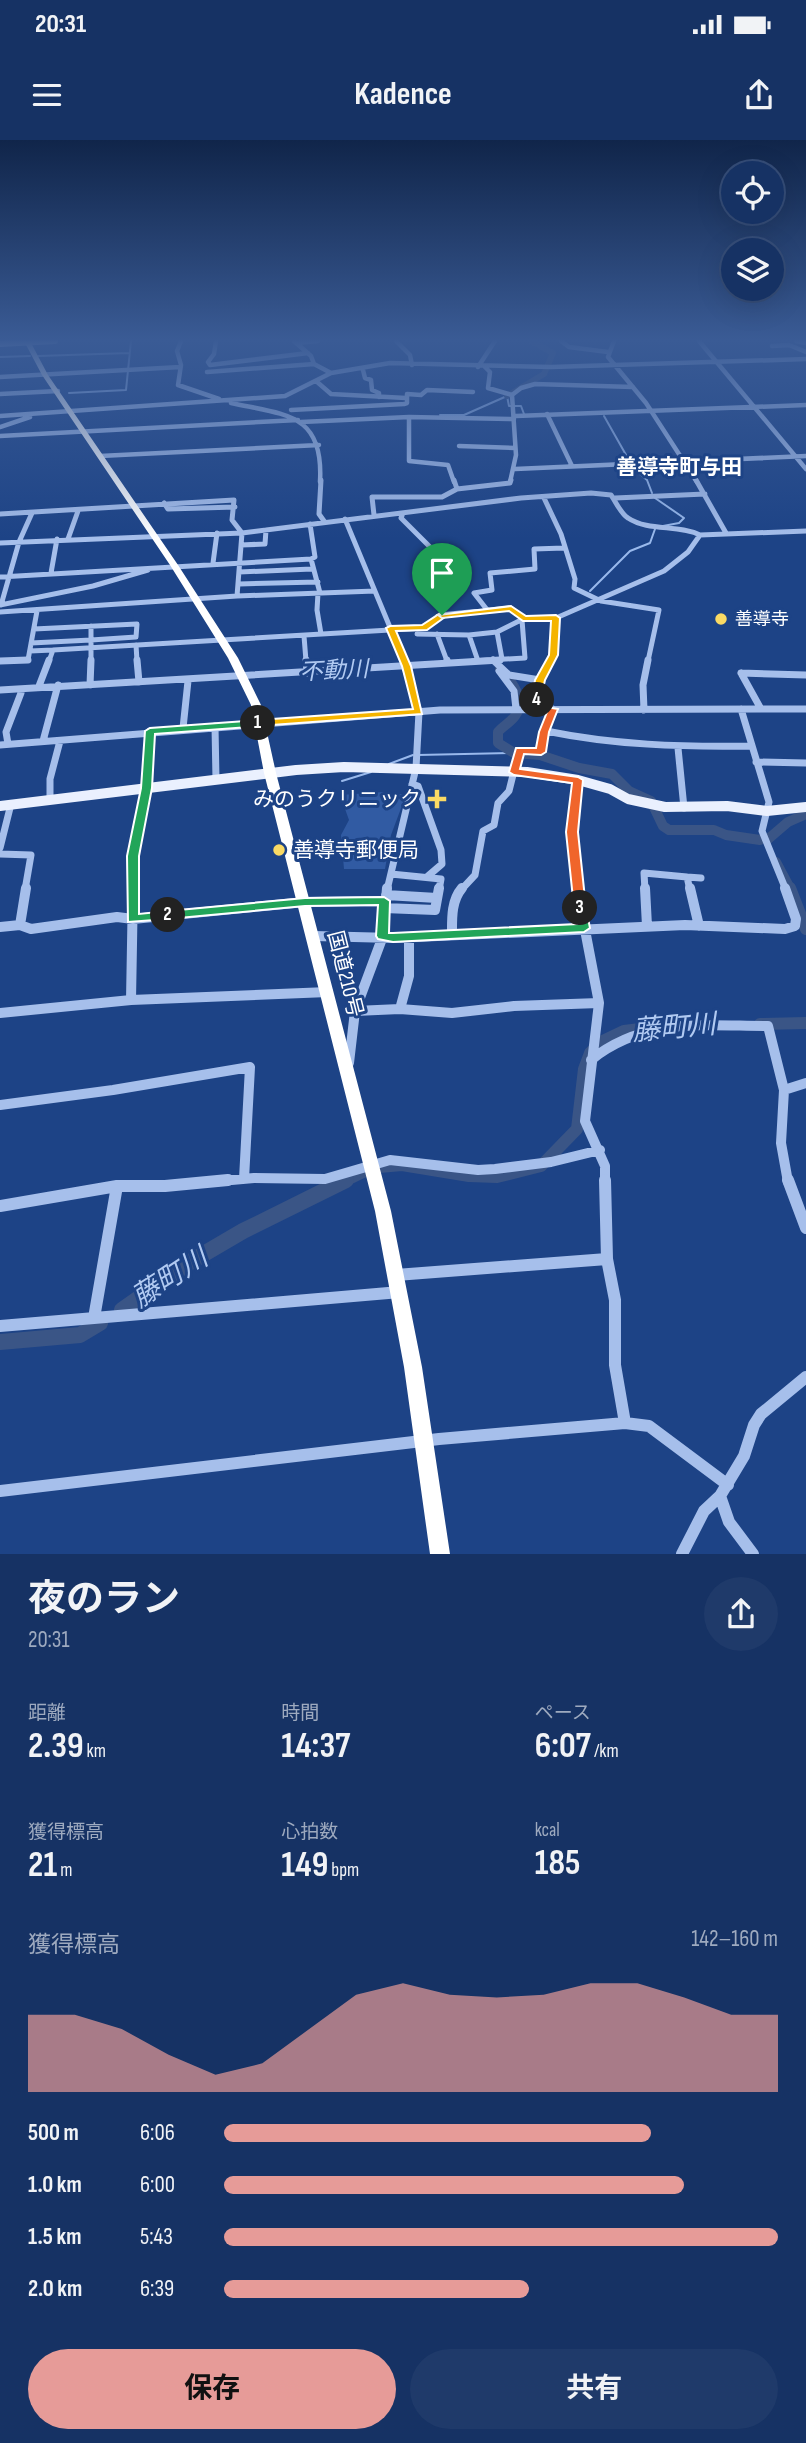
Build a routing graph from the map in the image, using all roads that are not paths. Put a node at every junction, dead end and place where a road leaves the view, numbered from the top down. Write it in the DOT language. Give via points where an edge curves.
graph roads {
  1 [pos="68,407"];
  2 [pos="132,407"];
  3 [pos="248,407"];
  4 [pos="290,407"];
  5 [pos="348,407"];
  6 [pos="514,407"];
  7 [pos="646,407"];
  8 [pos="753,407"];
  9 [pos="291,410"];
  10 [pos="70,411"];
  11 [pos="649,411"];
  12 [pos="42,414"];
  13 [pos="547,414"];
  14 [pos="0,416"];
  15 [pos="409,417"];
  16 [pos="515,417"];
  17 [pos="298,420"];
  18 [pos="0,427"];
  19 [pos="83,432"];
  20 [pos="0,436"];
  21 [pos="319,445"];
  22 [pos="459,446"];
  23 [pos="515,448"];
  24 [pos="100,456"];
  25 [pos="806,456"];
  26 [pos="795,457"];
  27 [pos="684,462"];
  28 [pos="572,466"];
  29 [pos="515,469"];
  30 [pos="806,469"];
  31 [pos="510,483"];
  32 [pos="457,489"];
  33 [pos="705,494"];
  34 [pos="522,498"];
  35 [pos="544,498"];
  36 [pos="615,498"];
  37 [pos="134,505"];
  38 [pos="78,511"];
  39 [pos="32,513"];
  40 [pos="403,513"];
  41 [pos="0,514"];
  42 [pos="374,515"];
  43 [pos="345,519"];
  44 [pos="324,521"];
  45 [pos="310,524"];
  46 [pos="266,530"];
  47 [pos="803,531"];
  48 [pos="217,533"];
  49 [pos="242,533"];
  50 [pos="726,533"];
  51 [pos="155,535"];
  52 [pos="701,535"];
  53 [pos="806,537"];
  54 [pos="57,539"];
  55 [pos="68,539"];
  56 [pos="19,542"];
  57 [pos="0,543"];
  58 [pos="241,545"];
  59 [pos="564,548"];
  60 [pos="432,549"];
  61 [pos="311,559"];
  62 [pos="239,561"];
  63 [pos="213,563"];
  64 [pos="174,565"];
  65 [pos="312,569"];
  66 [pos="239,572"];
  67 [pos="51,573"];
  68 [pos="0,576"];
  69 [pos="10,576"];
  70 [pos="318,582"];
  71 [pos="239,584"];
  72 [pos="375,591"];
  73 [pos="319,593"];
  74 [pos="237,596"];
  75 [pos="194,599"];
  76 [pos="601,601"];
  77 [pos="0,607"];
  78 [pos="37,611"];
  79 [pos="488,611"];
  80 [pos="556,618"];
  81 [pos="523,619"];
  82 [pos="91,626"];
  83 [pos="34,629"];
  84 [pos="392,631"];
  85 [pos="497,632"];
  86 [pos="321,634"];
  87 [pos="438,634"];
  88 [pos="304,635"];
  89 [pos="469,635"];
  90 [pos="222,640"];
  91 [pos="91,644"];
  92 [pos="136,645"];
  93 [pos="31,647"];
  94 [pos="53,650"];
  95 [pos="502,659"];
  96 [pos="0,661"];
  97 [pos="478,661"];
  98 [pos="493,662"];
  99 [pos="448,663"];
  100 [pos="407,667"];
  101 [pos="307,673"];
  102 [pos="241,675"];
  103 [pos="806,675"];
  104 [pos="540,680"];
  105 [pos="188,681"];
  106 [pos="139,682"];
  107 [pos="58,685"];
  108 [pos="90,685"];
  109 [pos="39,686"];
  110 [pos="0,690"];
  111 [pos="20,694"];
  112 [pos="516,709"];
  113 [pos="534,709"];
  114 [pos="553,709"];
  115 [pos="741,709"];
  116 [pos="761,709"];
  117 [pos="806,709"];
  118 [pos="644,710"];
  119 [pos="419,712"];
  120 [pos="258,723"];
  121 [pos="215,726"];
  122 [pos="183,729"];
  123 [pos="150,731"];
  124 [pos="546,731"];
  125 [pos="43,741"];
  126 [pos="60,741"];
  127 [pos="4,745"];
  128 [pos="750,746"];
  129 [pos="678,748"];
  130 [pos="756,762"];
  131 [pos="806,763"];
  132 [pos="416,768"];
  133 [pos="514,772"];
  134 [pos="270,773"];
  135 [pos="216,780"];
  136 [pos="578,780"];
  137 [pos="412,784"];
  138 [pos="146,788"];
  139 [pos="50,799"];
  140 [pos="6,805"];
  141 [pos="806,807"];
  142 [pos="684,808"];
  143 [pos="767,811"];
  144 [pos="0,851"];
  145 [pos="391,874"];
  146 [pos="428,876"];
  147 [pos="687,877"];
  148 [pos="701,878"];
  149 [pos="437,898"];
  150 [pos="385,901"];
  151 [pos="305,902"];
  152 [pos="132,919"];
  153 [pos="19,925"];
  154 [pos="647,926"];
  155 [pos="698,926"];
  156 [pos="0,927"];
  157 [pos="584,928"];
  158 [pos="452,935"];
  159 [pos="314,936"];
  160 [pos="383,936"];
  161 [pos="409,937"];
  162 [pos="328,992"];
  163 [pos="131,1000"];
  164 [pos="599,1003"];
  165 [pos="400,1009"];
  166 [pos="355,1011"];
  167 [pos="0,1013"];
  168 [pos="592,1057"];
  169 [pos="347,1072"];
  170 [pos="806,1083"];
  171 [pos="784,1090"];
  172 [pos="0,1105"];
  173 [pos="600,1150"];
  174 [pos="372,1164"];
  175 [pos="244,1179"];
  176 [pos="117,1186"];
  177 [pos="0,1206"];
  178 [pos="806,1228"];
  179 [pos="607,1259"];
  180 [pos="396,1275"];
  181 [pos="400,1292"];
  182 [pos="94,1318"];
  183 [pos="0,1326"];
  184 [pos="806,1377"];
  185 [pos="625,1423"];
  186 [pos="424,1443"];
  187 [pos="724,1490"];
  188 [pos="0,1491"];
  189 [pos="440,1554"];
  190 [pos="682,1554"];
  191 [pos="753,1554"];
  1 -- 10 [label="highway, 国道210号"];
  2 -- 10 [label="street"];
  3 -- 17 [label="street"];
  4 -- 9 [label="street"];
  5 -- 9 [label="street"];
  6 -- 16 [label="street"];
  7 -- 11 [label="street"];
  8 -- 11 [label="street"];
  8 -- 26 [label="street"];
  9 -- 17 [label="street"];
  10 -- 12 [label="street"];
  10 -- 19 [label="highway, 国道210号"];
  11 -- 13 [label="street"];
  11 -- 27 [label="street"];
  12 -- 14 [label="street"];
  12 -- 18 [label="street"];
  13 -- 16 [label="street"];
  13 -- 28 [label="street"];
  15 -- 16 [label="street"];
  15 -- 17 [label="street"];
  15 -- 32 [label="street" via="408,461 448,465"];
  16 -- 23 [label="street"];
  17 -- 19 [label="street"];
  17 -- 21 [label="street"];
  19 -- 20 [label="street"];
  19 -- 24 [label="highway, 国道210号"];
  21 -- 24 [label="street"];
  21 -- 44 [label="street" via="319,514"];
  22 -- 23 [label="street"];
  23 -- 29 [label="street"];
  24 -- 37 [label="highway, 国道210号"];
  25 -- 26 [label="street"];
  26 -- 27 [label="street"];
  26 -- 30 [label="street"];
  27 -- 28 [label="street"];
  27 -- 33 [label="street"];
  28 -- 29 [label="street"];
  29 -- 31 [label="street"];
  31 -- 32 [label="street"];
  31 -- 34 [label="street"];
  32 -- 42 [label="street" via="442,497 372,497"];
  33 -- 36 [label="street"];
  33 -- 50 [label="street"];
  34 -- 35 [label="street"];
  34 -- 40 [label="street"];
  35 -- 36 [label="street" via="605,493"];
  35 -- 59 [label="street"];
  36 -- 52 [label="street" via="627,518"];
  37 -- 38 [label="street"];
  37 -- 49 [label="street" via="234,507 232,520"];
  37 -- 51 [label="highway, 国道210号"];
  38 -- 39 [label="street"];
  38 -- 55 [label="street"];
  39 -- 41 [label="street"];
  39 -- 56 [label="street"];
  40 -- 42 [label="street"];
  40 -- 60 [label="street" via="401,518"];
  42 -- 43 [label="street"];
  43 -- 44 [label="street"];
  43 -- 72 [label="street"];
  44 -- 45 [label="street"];
  45 -- 46 [label="street"];
  45 -- 61 [label="street" via="315,557"];
  46 -- 49 [label="street"];
  46 -- 58 [label="street" via="265,544"];
  47 -- 50 [label="street"];
  47 -- 53 [label="street"];
  48 -- 49 [label="street"];
  48 -- 51 [label="street"];
  48 -- 63 [label="street"];
  49 -- 58 [label="street"];
  50 -- 52 [label="street"];
  51 -- 55 [label="street"];
  51 -- 64 [label="highway, 国道210号"];
  52 -- 76 [label="street" via="664,571"];
  54 -- 55 [label="street"];
  54 -- 56 [label="street"];
  54 -- 67 [label="street"];
  56 -- 57 [label="street"];
  56 -- 69 [label="street"];
  58 -- 62 [label="street"];
  59 -- 76 [label="street" via="574,588"];
  59 -- 79 [label="street" via="534,549 535,569 490,573 492,590 474,593"];
  61 -- 62 [label="street"];
  61 -- 65 [label="street"];
  62 -- 63 [label="street"];
  62 -- 66 [label="street"];
  63 -- 64 [label="street"];
  64 -- 67 [label="street"];
  64 -- 75 [label="highway, 国道210号"];
  64 -- 77 [label="street"];
  65 -- 66 [label="street"];
  65 -- 70 [label="street"];
  66 -- 71 [label="street"];
  67 -- 69 [label="street"];
  68 -- 69 [label="street"];
  69 -- 77 [label="street"];
  70 -- 71 [label="street"];
  70 -- 73 [label="street"];
  71 -- 74 [label="street"];
  72 -- 73 [label="street"];
  72 -- 84 [label="street"];
  73 -- 74 [label="street"];
  73 -- 86 [label="street"];
  74 -- 75 [label="street"];
  75 -- 78 [label="street"];
  75 -- 90 [label="highway, 国道210号"];
  76 -- 80 [label="street"];
  76 -- 118 [label="street" via="659,610 643,685"];
  77 -- 78 [label="street"];
  78 -- 83 [label="street"];
  79 -- 81 [label="street" via="511,608"];
  79 -- 84 [label="street" via="440,615 424,628"];
  80 -- 81 [label="street"];
  80 -- 104 [label="street" via="553,655"];
  81 -- 85 [label="street"];
  81 -- 95 [label="street" via="525,658"];
  82 -- 83 [label="street"];
  82 -- 91 [label="street"];
  82 -- 91 [label="street" via="137,624 136,637"];
  83 -- 93 [label="street"];
  84 -- 86 [label="street"];
  84 -- 87 [label="street"];
  84 -- 100 [label="street"];
  85 -- 89 [label="street"];
  85 -- 95 [label="street"];
  86 -- 88 [label="street"];
  87 -- 89 [label="street"];
  87 -- 99 [label="street"];
  88 -- 90 [label="street"];
  88 -- 101 [label="street"];
  89 -- 97 [label="street"];
  90 -- 92 [label="street"];
  90 -- 102 [label="highway, 国道210号"];
  91 -- 92 [label="street"];
  91 -- 93 [label="street"];
  91 -- 94 [label="street"];
  91 -- 108 [label="street"];
  92 -- 106 [label="street"];
  93 -- 94 [label="street"];
  93 -- 96 [label="street" via="28,660"];
  94 -- 109 [label="street"];
  95 -- 98 [label="street"];
  97 -- 98 [label="street"];
  97 -- 99 [label="street"];
  98 -- 104 [label="street" via="509,675"];
  98 -- 112 [label="street" via="514,691"];
  99 -- 100 [label="street"];
  100 -- 101 [label="street"];
  100 -- 119 [label="street"];
  101 -- 102 [label="street"];
  102 -- 106 [label="street"];
  102 -- 120 [label="highway, 国道210号" via="256,705"];
  103 -- 116 [label="street" via="741,673"];
  104 -- 113 [label="street"];
  105 -- 122 [label="street"];
  106 -- 108 [label="street"];
  107 -- 108 [label="street"];
  107 -- 109 [label="street"];
  107 -- 125 [label="street"];
  109 -- 110 [label="street"];
  111 -- 127 [label="street"];
  112 -- 113 [label="street"];
  112 -- 119 [label="street"];
  113 -- 114 [label="street"];
  114 -- 118 [label="street"];
  114 -- 124 [label="street"];
  115 -- 116 [label="street"];
  115 -- 118 [label="street"];
  115 -- 128 [label="street"];
  116 -- 117 [label="street"];
  119 -- 120 [label="street"];
  119 -- 132 [label="street"];
  120 -- 121 [label="street"];
  120 -- 134 [label="highway, 国道210号"];
  121 -- 122 [label="street"];
  121 -- 135 [label="street"];
  122 -- 123 [label="street"];
  123 -- 126 [label="street"];
  123 -- 138 [label="street"];
  124 -- 129 [label="street" via="624,745"];
  124 -- 133 [label="street" via="541,752 519,753"];
  125 -- 126 [label="street"];
  125 -- 127 [label="street"];
  126 -- 139 [label="street"];
  128 -- 129 [label="street"];
  128 -- 130 [label="street"];
  129 -- 142 [label="street"];
  130 -- 131 [label="street"];
  130 -- 143 [label="street" via="768,794"];
  132 -- 133 [label="main road"];
  132 -- 134 [label="main road"];
  132 -- 137 [label="street"];
  133 -- 136 [label="main road"];
  133 -- 158 [label="street" via="509,791 498,803 494,825 483,831 475,875 457,894"];
  134 -- 135 [label="main road"];
  134 -- 151 [label="highway, 国道210号"];
  135 -- 138 [label="main road"];
  136 -- 142 [label="main road" via="647,804"];
  136 -- 157 [label="street" via="572,832"];
  137 -- 145 [label="street"];
  137 -- 146 [label="street" via="418,786 442,850 442,864"];
  138 -- 139 [label="main road"];
  138 -- 152 [label="street" via="133,856"];
  139 -- 140 [label="main road"];
  140 -- 144 [label="street"];
  141 -- 143 [label="main road"];
  142 -- 143 [label="main road" via="727,806"];
  143 -- 155 [label="street" via="762,831 797,923 785,929"];
  144 -- 153 [label="street" via="31,855"];
  145 -- 146 [label="street"];
  145 -- 150 [label="street"];
  146 -- 149 [label="street" via="441,879"];
  147 -- 148 [label="street"];
  147 -- 154 [label="street" via="644,873"];
  147 -- 155 [label="street"];
  149 -- 150 [label="street"];
  149 -- 150 [label="street" via="435,910"];
  150 -- 151 [label="street"];
  150 -- 160 [label="street"];
  151 -- 152 [label="street"];
  151 -- 159 [label="highway, 国道210号"];
  152 -- 153 [label="street" via="31,929"];
  152 -- 163 [label="street"];
  153 -- 156 [label="street"];
  154 -- 155 [label="street"];
  154 -- 157 [label="street"];
  157 -- 158 [label="street"];
  157 -- 164 [label="street"];
  158 -- 161 [label="street"];
  159 -- 160 [label="street"];
  159 -- 162 [label="highway, 国道210号"];
  160 -- 161 [label="street"];
  160 -- 166 [label="street"];
  161 -- 165 [label="street" via="409,976"];
  162 -- 163 [label="street"];
  162 -- 169 [label="highway, 国道210号"];
  163 -- 167 [label="street"];
  164 -- 165 [label="street" via="452,1013"];
  164 -- 168 [label="street"];
  165 -- 166 [label="street"];
  166 -- 169 [label="street"];
  168 -- 171 [label="street" via="612,1041 643,1031 768,1027"];
  168 -- 173 [label="street" via="585,1121"];
  169 -- 174 [label="highway, 国道210号"];
  170 -- 171 [label="street"];
  171 -- 178 [label="street" via="782,1140 787,1181"];
  172 -- 175 [label="street" via="250,1067"];
  173 -- 174 [label="street" via="550,1162 478,1170 406,1160"];
  173 -- 179 [label="street" via="605,1166"];
  174 -- 175 [label="street" via="325,1179"];
  174 -- 180 [label="highway, 国道210号"];
  175 -- 176 [label="street"];
  176 -- 177 [label="street"];
  176 -- 182 [label="street"];
  179 -- 180 [label="street"];
  179 -- 185 [label="street" via="615,1300 615,1365"];
  180 -- 181 [label="highway, 国道210号"];
  181 -- 182 [label="street"];
  181 -- 186 [label="highway, 国道210号"];
  182 -- 183 [label="street"];
  184 -- 187 [label="street" via="761,1414"];
  185 -- 186 [label="street"];
  185 -- 187 [label="street" via="649,1426"];
  186 -- 188 [label="street"];
  186 -- 189 [label="highway, 国道210号"];
  187 -- 190 [label="street" via="704,1511"];
  187 -- 191 [label="street" via="729,1522"];
}
